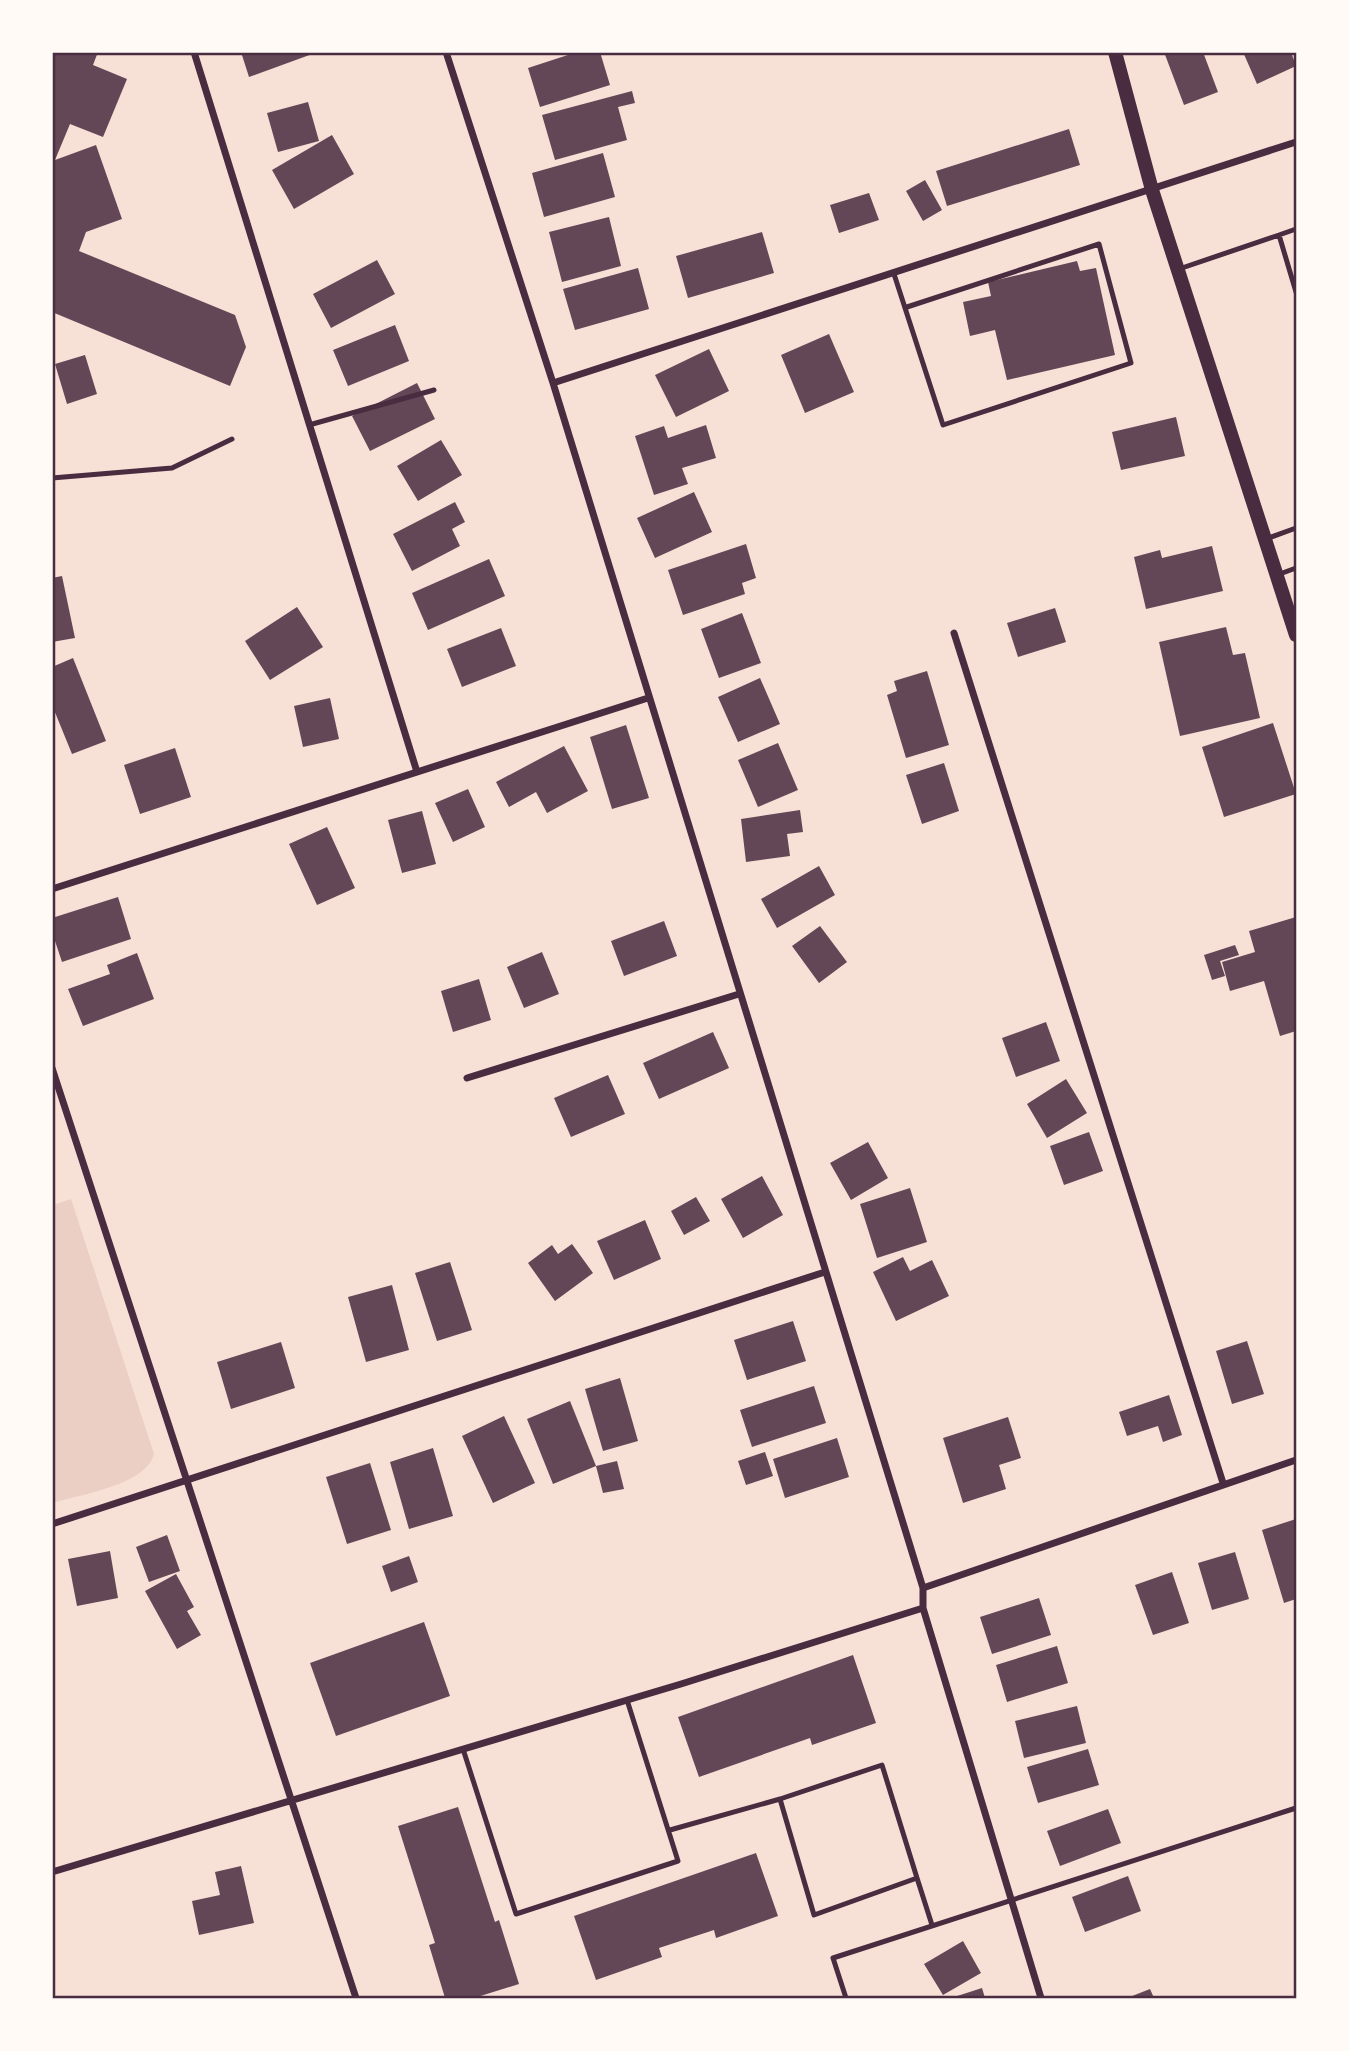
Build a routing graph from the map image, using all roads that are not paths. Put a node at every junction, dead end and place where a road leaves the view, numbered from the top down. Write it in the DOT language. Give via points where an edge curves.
graph roads {
  1 [pos="194,52"];
  2 [pos="446,52"];
  3 [pos="1115,52"];
  4 [pos="1297,142"];
  5 [pos="1152,190"];
  6 [pos="1297,229"];
  7 [pos="1279,235"];
  8 [pos="1179,269"];
  9 [pos="894,274"];
  10 [pos="1297,292"];
  11 [pos="907,307"];
  12 [pos="553,383"];
  13 [pos="434,390"];
  14 [pos="309,425"];
  15 [pos="232,439"];
  16 [pos="52,478"];
  17 [pos="1297,528"];
  18 [pos="1266,539"];
  19 [pos="1297,568"];
  20 [pos="1277,575"];
  21 [pos="954,633"];
  22 [pos="1297,635"];
  23 [pos="648,698"];
  24 [pos="417,772"];
  25 [pos="52,889"];
  26 [pos="739,994"];
  27 [pos="52,1068"];
  28 [pos="467,1078"];
  29 [pos="825,1272"];
  30 [pos="1297,1460"];
  31 [pos="187,1480"];
  32 [pos="1223,1483"];
  33 [pos="52,1524"];
  34 [pos="923,1588"];
  35 [pos="923,1608"];
  36 [pos="627,1700"];
  37 [pos="463,1749"];
  38 [pos="780,1799"];
  39 [pos="291,1800"];
  40 [pos="1297,1808"];
  41 [pos="670,1830"];
  42 [pos="52,1872"];
  43 [pos="917,1878"];
  44 [pos="1009,1900"];
  45 [pos="932,1925"];
  46 [pos="356,1998"];
  47 [pos="846,1998"];
  48 [pos="1041,1998"];
  1 -- 14 [label="street"];
  2 -- 12 [label="street"];
  3 -- 5 [label="main road"];
  4 -- 5 [label="street"];
  5 -- 8 [label="main road"];
  5 -- 9 [label="street"];
  6 -- 7 [label="lane"];
  7 -- 8 [label="lane"];
  7 -- 10 [label="lane"];
  8 -- 18 [label="main road"];
  9 -- 11 [label="lane"];
  9 -- 12 [label="street"];
  11 -- 11 [label="lane" via="943,425 1131,363 1098,244"];
  12 -- 23 [label="street"];
  13 -- 14 [label="lane"];
  14 -- 24 [label="street"];
  15 -- 16 [label="lane" via="172,468"];
  17 -- 18 [label="lane"];
  18 -- 20 [label="main road"];
  19 -- 20 [label="lane"];
  20 -- 22 [label="main road"];
  21 -- 32 [label="street"];
  23 -- 24 [label="street"];
  23 -- 26 [label="street"];
  24 -- 25 [label="street"];
  26 -- 28 [label="street"];
  26 -- 29 [label="street"];
  27 -- 31 [label="street"];
  29 -- 31 [label="street"];
  29 -- 34 [label="street"];
  30 -- 32 [label="street"];
  31 -- 33 [label="street"];
  31 -- 39 [label="street"];
  32 -- 34 [label="street"];
  34 -- 35 [label="street"];
  35 -- 36 [label="street"];
  35 -- 44 [label="street"];
  36 -- 37 [label="street"];
  36 -- 41 [label="lane"];
  37 -- 39 [label="street"];
  37 -- 41 [label="lane" via="516,1914 678,1861"];
  38 -- 41 [label="lane"];
  38 -- 43 [label="lane" via="882,1765"];
  38 -- 43 [label="lane" via="814,1915"];
  39 -- 42 [label="street"];
  39 -- 46 [label="street"];
  40 -- 44 [label="lane"];
  43 -- 45 [label="lane"];
  44 -- 45 [label="lane"];
  44 -- 48 [label="street"];
  45 -- 47 [label="lane" via="834,1958"];
}
